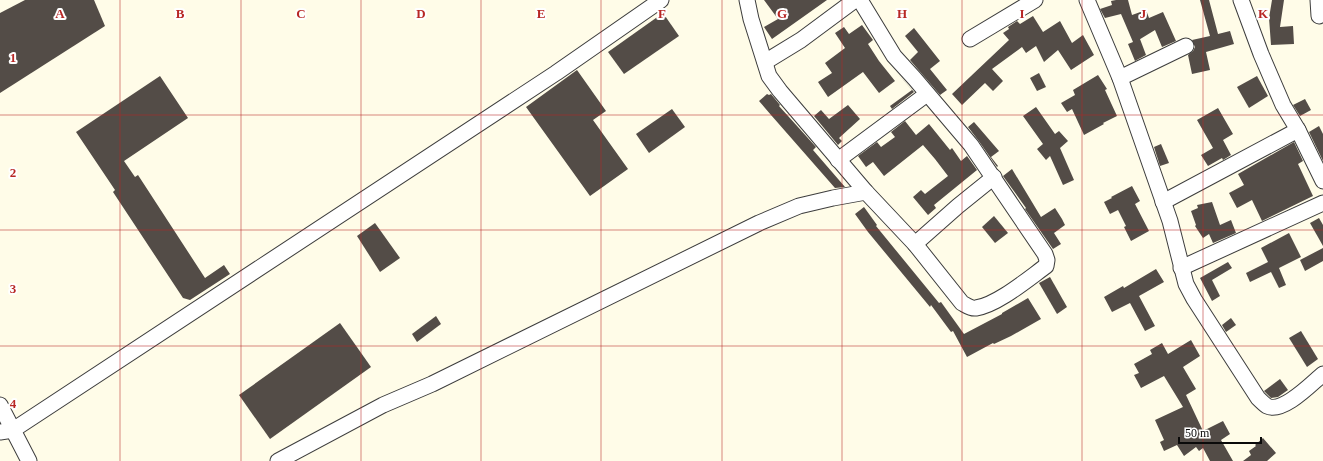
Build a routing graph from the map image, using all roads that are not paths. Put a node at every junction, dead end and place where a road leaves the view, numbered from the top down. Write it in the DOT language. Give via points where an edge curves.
graph roads {
  1 [pos="661,0"];
  2 [pos="748,0"];
  3 [pos="855,0"];
  4 [pos="860,0"];
  5 [pos="1035,0"];
  6 [pos="1087,0"];
  7 [pos="1241,0"];
  8 [pos="1318,0"];
  9 [pos="1318,16"];
  10 [pos="970,38"];
  11 [pos="1186,46"];
  12 [pos="765,62"];
  13 [pos="1120,78"];
  14 [pos="927,94"];
  15 [pos="1298,130"];
  16 [pos="838,160"];
  17 [pos="994,178"];
  18 [pos="1323,181"];
  19 [pos="866,192"];
  20 [pos="1163,202"];
  21 [pos="1323,203"];
  22 [pos="915,244"];
  23 [pos="1181,268"];
  24 [pos="1323,374"];
  25 [pos="0,405"];
  26 [pos="6,431"];
  27 [pos="29,461"];
  28 [pos="278,461"];
  1 -- 26 [label="street" via="556,73"];
  2 -- 12 [label="street" via="751,19"];
  3 -- 12 [label="street" via="801,40"];
  4 -- 14 [label="street" via="894,56"];
  5 -- 10 [label="street"];
  6 -- 13 [label="street"];
  7 -- 15 [label="street" via="1283,105"];
  8 -- 9 [label="street"];
  11 -- 13 [label="street"];
  12 -- 16 [label="street" via="780,92"];
  13 -- 20 [label="street"];
  14 -- 16 [label="street"];
  14 -- 17 [label="street" via="971,145"];
  15 -- 18 [label="street"];
  15 -- 20 [label="street"];
  16 -- 19 [label="street"];
  17 -- 22 [label="street"];
  17 -- 22 [label="street" via="1045,254 1046,266 999,300 976,309 962,303"];
  19 -- 22 [label="street"];
  19 -- 28 [label="street" via="799,206 759,223 432,384 383,405"];
  20 -- 23 [label="street"];
  21 -- 23 [label="street"];
  23 -- 24 [label="street" via="1194,299 1258,398 1267,406 1276,408 1287,403"];
  25 -- 26 [label="street"];
  26 -- 27 [label="street"];
}
